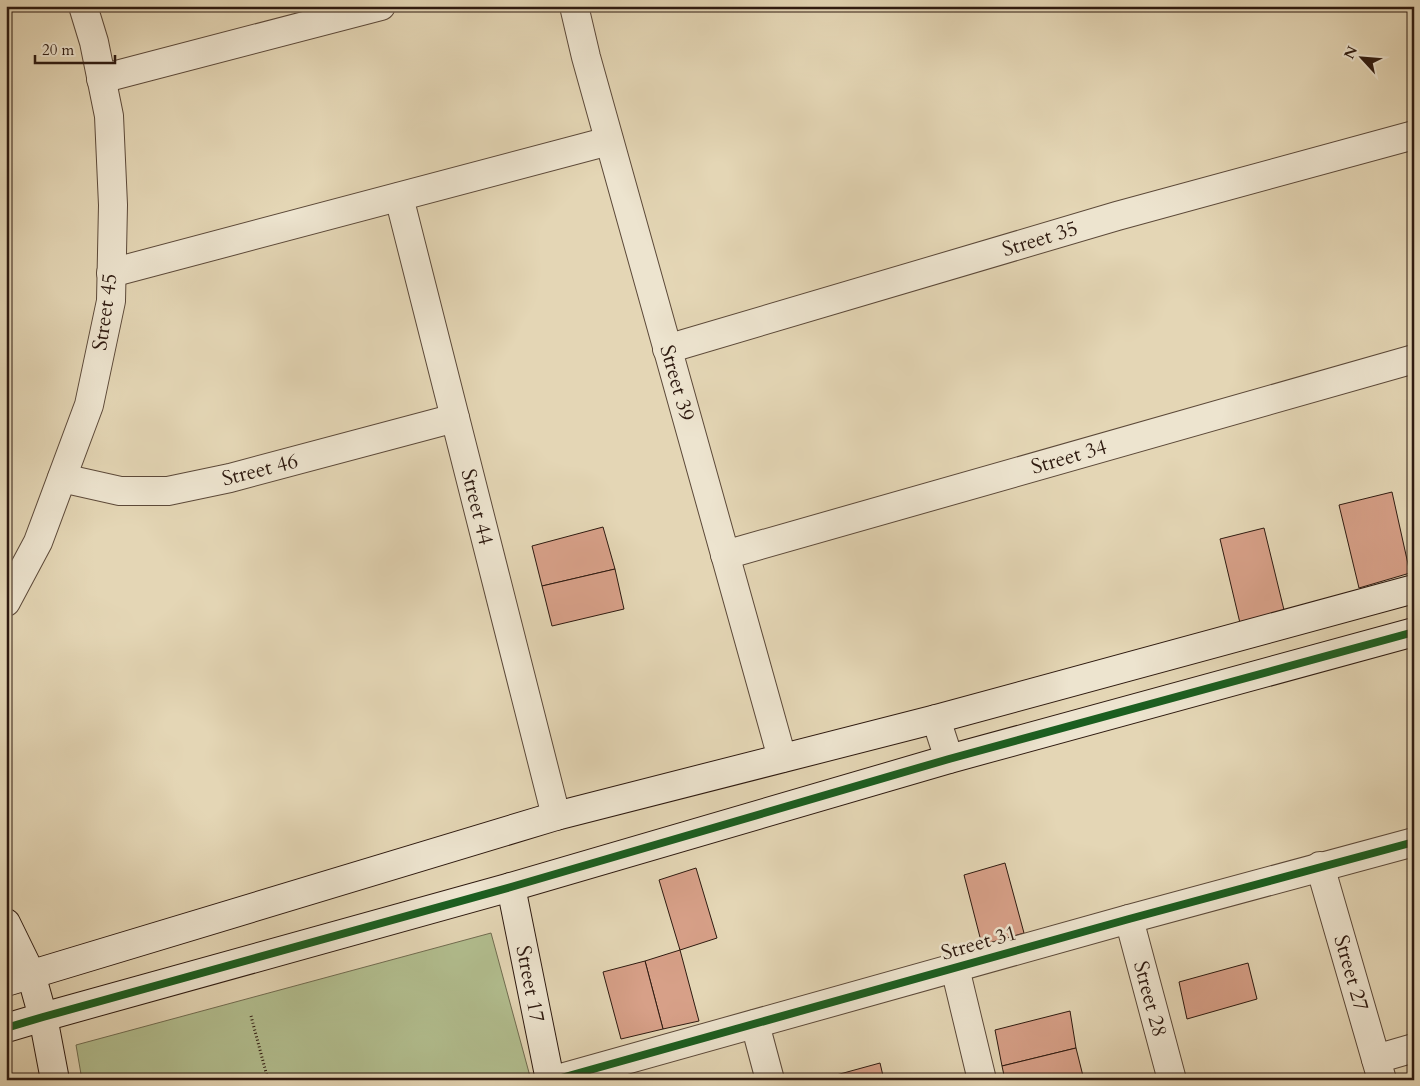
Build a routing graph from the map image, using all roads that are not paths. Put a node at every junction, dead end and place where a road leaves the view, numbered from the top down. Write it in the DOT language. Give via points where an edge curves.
graph roads {
  1 [pos="83,6"];
  2 [pos="382,6"];
  3 [pos="574,6"];
  4 [pos="101,79"];
  5 [pos="1414,134"];
  6 [pos="609,140"];
  7 [pos="399,197"];
  8 [pos="111,273"];
  9 [pos="668,349"];
  10 [pos="1414,359"];
  11 [pos="455,418"];
  12 [pos="62,478"];
  13 [pos="725,555"];
  14 [pos="16,560"];
  15 [pos="1414,588"];
  16 [pos="6,602"];
  17 [pos="1414,632"];
  18 [pos="936,719"];
  19 [pos="782,758"];
  20 [pos="949,759"];
  21 [pos="556,816"];
  22 [pos="1414,842"];
  23 [pos="1320,866"];
  24 [pos="511,887"];
  25 [pos="1129,919"];
  26 [pos="6,923"];
  27 [pos="955,968"];
  28 [pos="18,978"];
  29 [pos="43,1017"];
  30 [pos="755,1024"];
  31 [pos="6,1028"];
  32 [pos="1414,1048"];
  33 [pos="1379,1069"];
  34 [pos="56,1080"];
  35 [pos="552,1080"];
  36 [pos="770,1080"];
  37 [pos="982,1080"];
  38 [pos="1172,1080"];
  1 -- 4 [label="street, Street 45"];
  2 -- 4 [label="street"];
  3 -- 6 [label="street, Street 39"];
  4 -- 8 [label="street, Street 45" via="109,116 113,205"];
  5 -- 9 [label="street, Street 35" via="1117,216"];
  6 -- 7 [label="street"];
  6 -- 9 [label="street, Street 39"];
  7 -- 8 [label="street"];
  7 -- 11 [label="street, Street 44"];
  8 -- 12 [label="street, Street 45" via="111,301 89,405"];
  9 -- 13 [label="street, Street 39"];
  10 -- 13 [label="street, Street 34"];
  11 -- 12 [label="street, Street 46" via="230,478 168,491 120,491"];
  11 -- 21 [label="street, Street 44"];
  12 -- 14 [label="street, Street 45" via="38,542"];
  13 -- 19 [label="street, Street 39"];
  14 -- 16 [label="street, Street 45"];
  15 -- 18 [label="street"];
  17 -- 20 [label="street"];
  18 -- 19 [label="street"];
  18 -- 20 [label="street"];
  19 -- 21 [label="street"];
  20 -- 24 [label="street"];
  21 -- 28 [label="street"];
  22 -- 23 [label="street, Street 31"];
  23 -- 25 [label="street, Street 31"];
  23 -- 33 [label="street, Street 27"];
  24 -- 29 [label="street"];
  24 -- 35 [label="street, Street 17"];
  25 -- 27 [label="street, Street 31"];
  25 -- 38 [label="street, Street 28"];
  26 -- 28 [label="street"];
  27 -- 30 [label="street, Street 31"];
  27 -- 37 [label="street"];
  28 -- 29 [label="street"];
  29 -- 31 [label="street"];
  29 -- 34 [label="street"];
  30 -- 35 [label="street, Street 31"];
  30 -- 36 [label="street"];
  32 -- 33 [label="street"];
}
